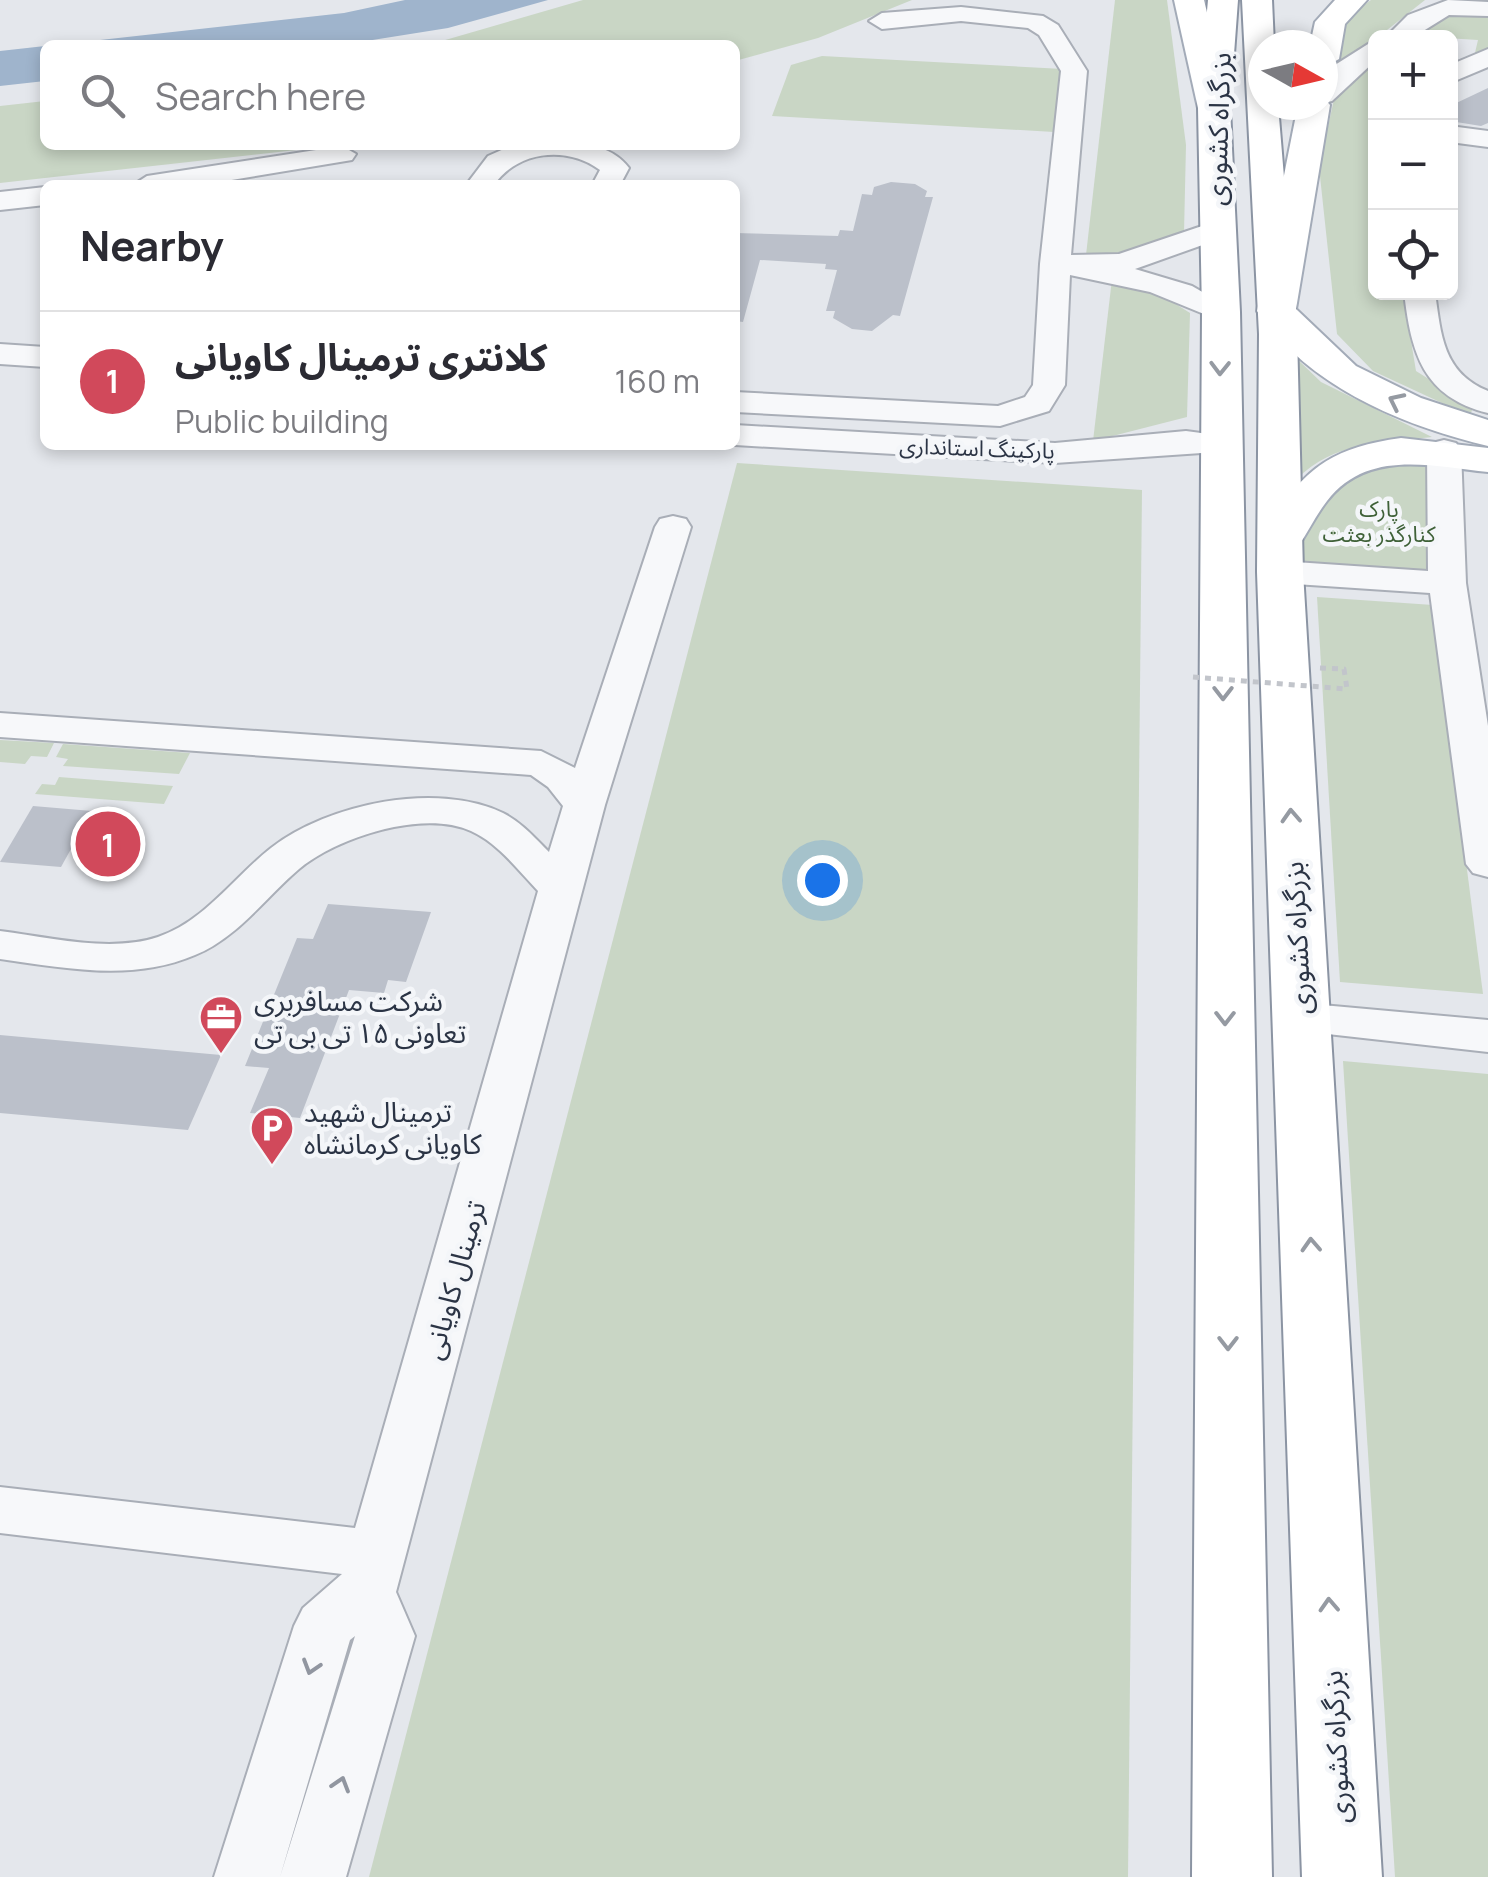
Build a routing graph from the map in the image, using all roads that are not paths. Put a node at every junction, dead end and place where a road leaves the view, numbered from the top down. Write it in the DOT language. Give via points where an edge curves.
graph roads {
  1 [pos="1189,0"];
  2 [pos="1223,0"];
  3 [pos="1257,0"];
  4 [pos="1352,0"];
  5 [pos="1483,8"];
  6 [pos="882,22"];
  7 [pos="1328,30"];
  8 [pos="1402,30"];
  9 [pos="1368,55"];
  10 [pos="1488,58"];
  11 [pos="1458,71"];
  12 [pos="1338,78"];
  13 [pos="1214,108"];
  14 [pos="1286,120"];
  15 [pos="1311,120"];
  16 [pos="1458,135"];
  17 [pos="1488,138"];
  18 [pos="534,150"];
  19 [pos="577,150"];
  20 [pos="342,154"];
  21 [pos="178,180"];
  22 [pos="484,180"];
  23 [pos="609,180"];
  24 [pos="40,196"];
  25 [pos="0,200"];
  26 [pos="1215,232"];
  27 [pos="1055,264"];
  28 [pos="1274,289"];
  29 [pos="1420,300"];
  30 [pos="1221,312"];
  31 [pos="0,354"];
  32 [pos="40,357"];
  33 [pos="740,402"];
  34 [pos="740,435"];
  35 [pos="1474,435"];
  36 [pos="1219,444"];
  37 [pos="673,526"];
  38 [pos="1281,555"];
  39 [pos="1447,583"];
  40 [pos="0,725"];
  41 [pos="584,805"];
  42 [pos="1488,864"];
  43 [pos="562,890"];
  44 [pos="0,945"];
  45 [pos="1300,1018"];
  46 [pos="1488,1036"];
  47 [pos="0,1510"];
  48 [pos="372,1573"];
  49 [pos="247,1877"];
  50 [pos="314,1877"];
  51 [pos="1232,1877"];
  52 [pos="1342,1877"];
  1 -- 13 [label="main road"];
  2 -- 13 [label="main road, بزرگراه کشوری"];
  3 -- 28 [label="main road, بزرگراه کشوری"];
  4 -- 7 [label="main road"];
  5 -- 8 [label="street" via="1428,10"];
  6 -- 27 [label="street" via="961,14 1034,21 1049,30 1074,71"];
  9 -- 12 [label="street"];
  10 -- 11 [label="street"];
  13 -- 26 [label="main road, بزرگراه کشوری"];
  14 -- 28 [label="main road"];
  15 -- 28 [label="main road"];
  16 -- 17 [label="street"];
  18 -- 22 [label="street" via="503,159"];
  19 -- 23 [label="street" via="608,160 615,168"];
  20 -- 21 [label="street"];
  24 -- 25 [label="street"];
  26 -- 27 [label="street" via="1122,262"];
  26 -- 30 [label="main road, بزرگراه کشوری"];
  27 -- 30 [label="street" via="1137,276"];
  27 -- 33 [label="street" via="1049,385 1026,410 984,417"];
  35 -- 28 [label="main road, one-way" via="1342,374"];
  28 -- 38 [label="main road, بزرگراه کشوری"];
  29 -- 35 [label="street" via="1432,366"];
  30 -- 36 [label="main road, بزرگراه کشوری, one-way"];
  31 -- 32 [label="street"];
  34 -- 36 [label="street, پارکینگ استانداری" via="1055,453"];
  35 -- 38 [label="main road" via="1337,471 1320,482"];
  35 -- 39 [label="street"];
  36 -- 51 [label="main road, بزرگراه کشوری, one-way"];
  37 -- 41 [label="street, ترمینال کاویانی"];
  38 -- 39 [label="street"];
  45 -- 38 [label="main road, بزرگراه کشوری, one-way"];
  39 -- 42 [label="street"];
  40 -- 41 [label="street" via="540,763 563,778"];
  41 -- 43 [label="street, ترمینال کاویانی"];
  43 -- 44 [label="street" via="486,821 462,813 417,813 365,821 292,853 208,927 168,950 113,956"];
  43 -- 48 [label="street, ترمینال کاویانی"];
  45 -- 46 [label="street"];
  52 -- 45 [label="main road, بزرگراه کشوری, one-way"];
  47 -- 48 [label="street"];
  48 -- 49 [label="street, one-way" via="324,1626"];
  50 -- 48 [label="street, one-way" via="385,1636"];
}
